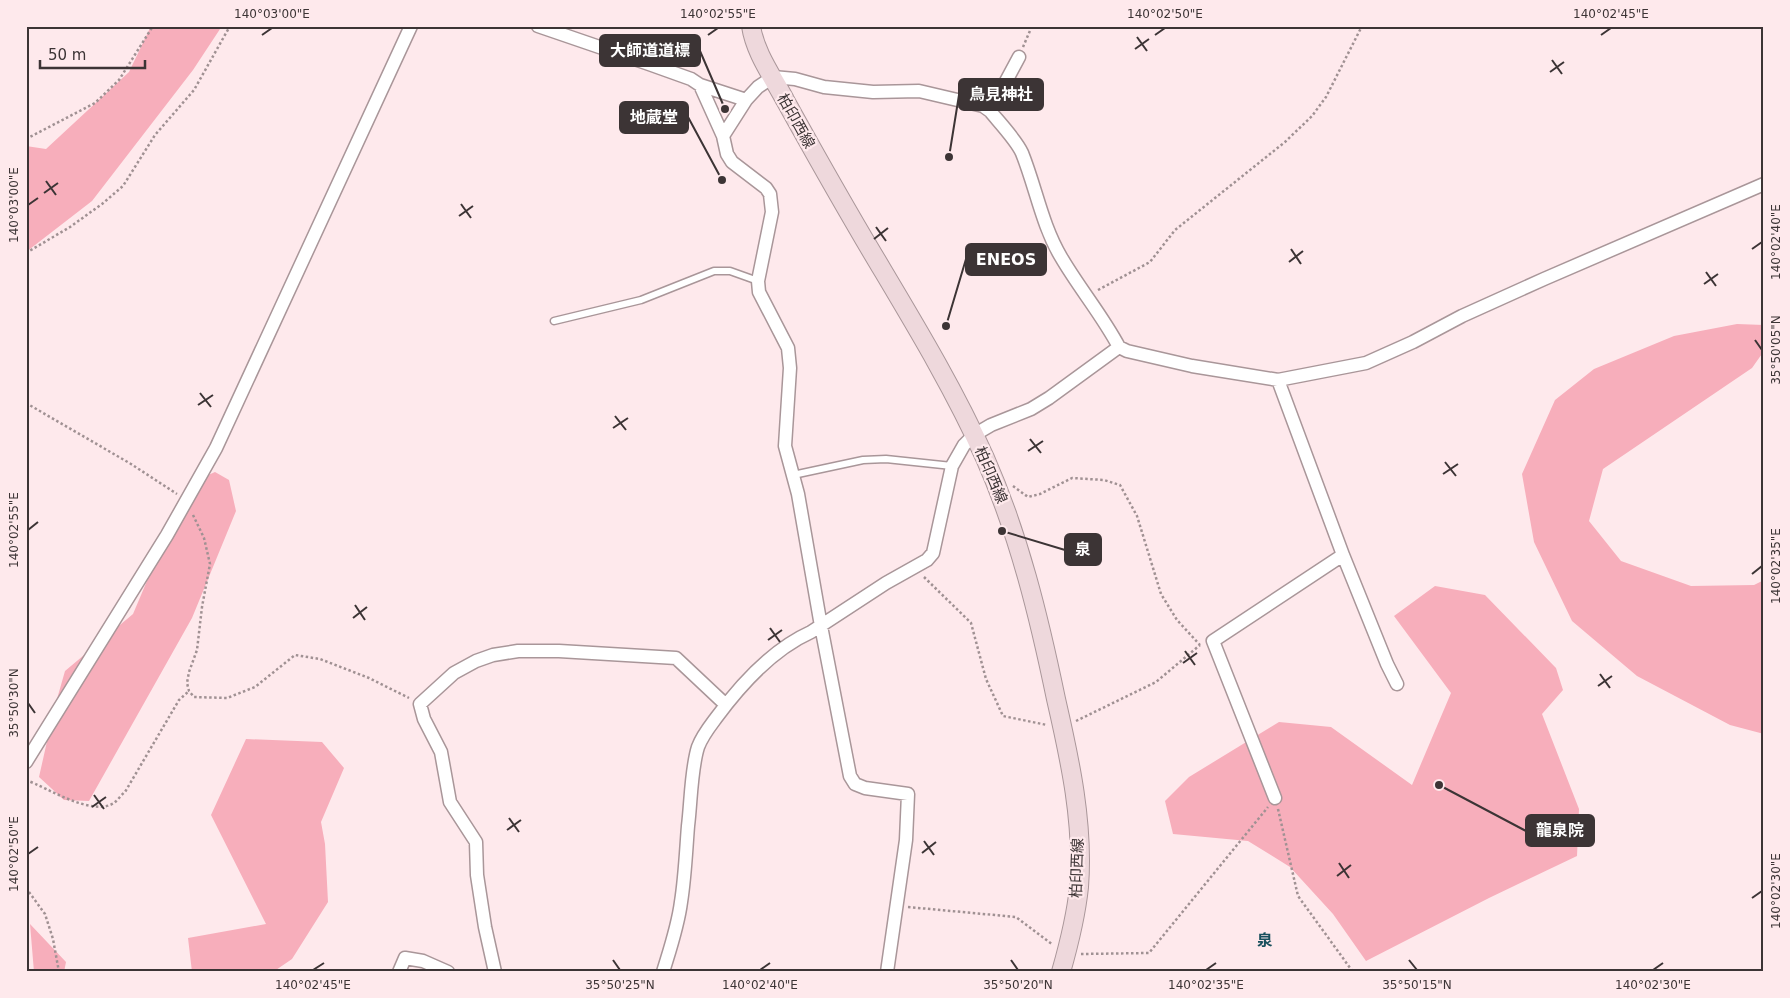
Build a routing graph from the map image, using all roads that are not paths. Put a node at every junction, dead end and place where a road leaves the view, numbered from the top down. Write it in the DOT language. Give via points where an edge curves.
graph roads {
  1 [pos="411,26"];
  2 [pos="538,26"];
  3 [pos="751,26"];
  4 [pos="1019,57"];
  5 [pos="772,77"];
  6 [pos="700,85"];
  7 [pos="746,100"];
  8 [pos="990,111"];
  9 [pos="723,136"];
  10 [pos="1764,184"];
  11 [pos="758,281"];
  12 [pos="554,321"];
  13 [pos="1119,347"];
  14 [pos="1278,380"];
  15 [pos="974,435"];
  16 [pos="952,466"];
  17 [pos="793,474"];
  18 [pos="1343,555"];
  19 [pos="821,626"];
  20 [pos="1397,684"];
  21 [pos="726,705"];
  22 [pos="26,762"];
  23 [pos="1275,798"];
  24 [pos="399,972"];
  25 [pos="448,972"];
  26 [pos="495,972"];
  27 [pos="662,972"];
  28 [pos="887,972"];
  29 [pos="1061,972"];
  1 -- 22 [label="street" via="216,448 167,535"];
  2 -- 6 [label="street" via="683,76"];
  3 -- 5 [label="main road, 柏印西線" via="752,36"];
  4 -- 8 [label="street"];
  5 -- 7 [label="street"];
  5 -- 8 [label="street" via="873,92 919,91 969,102"];
  5 -- 15 [label="main road, 柏印西線" via="928,348"];
  6 -- 7 [label="street"];
  6 -- 9 [label="street"];
  7 -- 9 [label="street"];
  8 -- 13 [label="street" via="1022,152 1050,235"];
  9 -- 11 [label="street" via="732,162 770,194 772,212"];
  10 -- 14 [label="street" via="1462,316 1366,363"];
  11 -- 12 [label="lane" via="730,271 714,271 641,300"];
  11 -- 17 [label="street" via="759,292 788,348 790,368 785,446"];
  13 -- 14 [label="street" via="1192,366"];
  13 -- 15 [label="street" via="1043,402"];
  14 -- 18 [label="street"];
  15 -- 16 [label="street"];
  15 -- 29 [label="main road, 柏印西線" via="1015,535 1031,590 1063,728 1078,813 1079,886 1075,919"];
  16 -- 17 [label="lane" via="886,459 863,460"];
  16 -- 19 [label="street" via="933,553 927,560"];
  17 -- 19 [label="street"];
  18 -- 20 [label="street"];
  18 -- 23 [label="street" via="1213,641"];
  19 -- 21 [label="street" via="774,656"];
  19 -- 28 [label="street" via="850,776 855,784 865,788 908,794 906,840"];
  21 -- 26 [label="street" via="676,658 559,651 526,651 493,655 476,661 454,673 420,704 441,752 450,802 476,842 484,927"];
  21 -- 27 [label="street" via="698,747 682,901"];
  24 -- 25 [label="street" via="406,958 423,961"];
}
